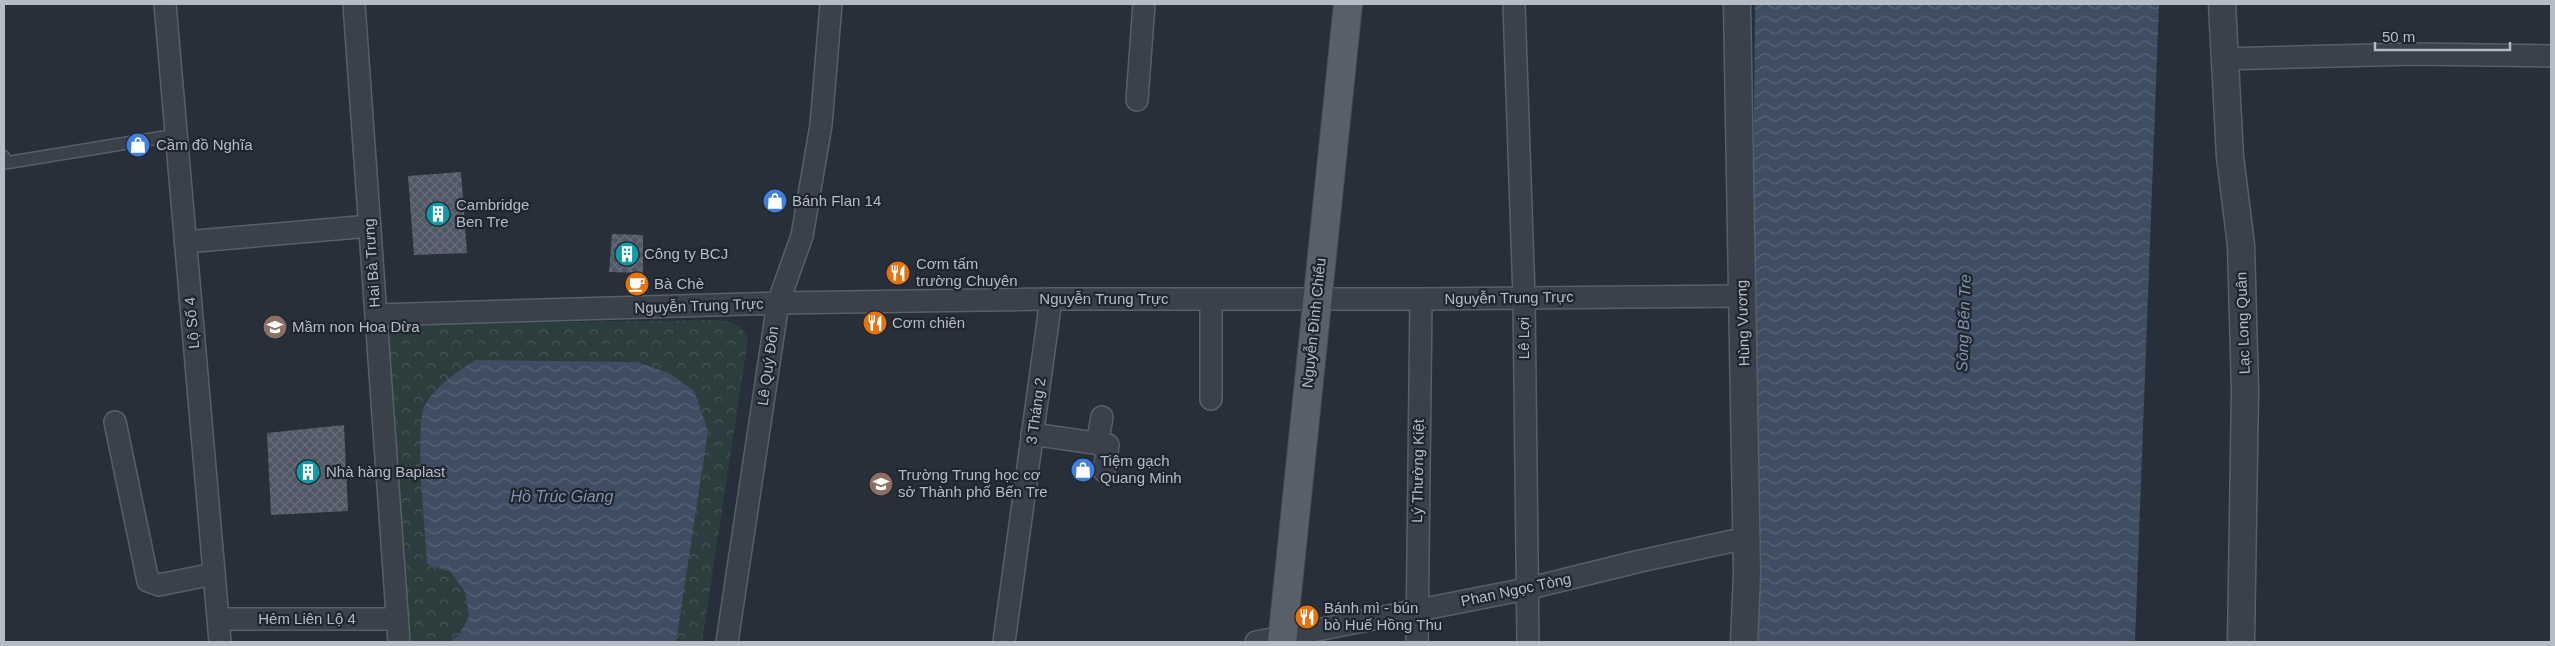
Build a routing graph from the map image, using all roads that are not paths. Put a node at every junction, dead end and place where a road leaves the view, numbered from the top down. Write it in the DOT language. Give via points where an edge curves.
graph roads {
  1 [pos="165,4"];
  2 [pos="354,4"];
  3 [pos="831,4"];
  4 [pos="1144,4"];
  5 [pos="1348,4"];
  6 [pos="1514,4"];
  7 [pos="1737,4"];
  8 [pos="2222,4"];
  9 [pos="2551,56"];
  10 [pos="2224,59"];
  11 [pos="1137,100"];
  12 [pos="176,135"];
  13 [pos="4,157"];
  14 [pos="370,226"];
  15 [pos="185,242"];
  16 [pos="1742,296"];
  17 [pos="1524,297"];
  18 [pos="1316,298"];
  19 [pos="1051,299"];
  20 [pos="1211,299"];
  21 [pos="1421,299"];
  22 [pos="778,304"];
  23 [pos="376,315"];
  24 [pos="1210,399"];
  25 [pos="1102,417"];
  26 [pos="115,422"];
  27 [pos="1032,434"];
  28 [pos="1097,444"];
  29 [pos="1104,471"];
  30 [pos="1746,538"];
  31 [pos="213,574"];
  32 [pos="1526,589"];
  33 [pos="1416,611"];
  34 [pos="218,619"];
  35 [pos="397,619"];
  36 [pos="1282,639"];
  37 [pos="220,642"];
  38 [pos="399,642"];
  39 [pos="727,642"];
  40 [pos="1004,642"];
  41 [pos="1256,642"];
  42 [pos="1417,642"];
  43 [pos="1528,642"];
  44 [pos="1744,642"];
  45 [pos="2241,642"];
  1 -- 12 [label="street, Lộ Số 4"];
  2 -- 14 [label="street, Hai Bà Trưng"];
  3 -- 22 [label="street, Lê Quý Đôn" via="821,125 802,236"];
  4 -- 11 [label="street"];
  5 -- 18 [label="main road, Nguyễn Đình Chiểu"];
  6 -- 17 [label="street, Lê Lợi"];
  7 -- 16 [label="street, Hùng Vương"];
  8 -- 10 [label="street, Lạc Long Quân"];
  9 -- 10 [label="street" via="2414,54"];
  10 -- 45 [label="street, Lạc Long Quân" via="2230,157 2241,246 2245,371"];
  12 -- 13 [label="lane" via="5,163"];
  12 -- 15 [label="street, Lộ Số 4"];
  14 -- 15 [label="street"];
  14 -- 23 [label="street, Hai Bà Trưng"];
  15 -- 31 [label="street, Lộ Số 4"];
  16 -- 17 [label="street, Nguyễn Trung Trực"];
  16 -- 30 [label="street, Hùng Vương"];
  17 -- 21 [label="street, Nguyễn Trung Trực"];
  17 -- 32 [label="street, Lê Lợi"];
  18 -- 20 [label="street, Nguyễn Trung Trực"];
  18 -- 21 [label="street, Nguyễn Trung Trực"];
  18 -- 36 [label="main road, Nguyễn Đình Chiểu"];
  19 -- 20 [label="street, Nguyễn Trung Trực"];
  19 -- 22 [label="street, Nguyễn Trung Trực"];
  19 -- 27 [label="street, 3 Tháng 2"];
  20 -- 24 [label="street"];
  21 -- 33 [label="street, Lý Thường Kiệt"];
  22 -- 23 [label="street, Nguyễn Trung Trực"];
  22 -- 39 [label="street, Lê Quý Đôn"];
  23 -- 35 [label="street, Hai Bà Trưng"];
  25 -- 28 [label="street"];
  26 -- 31 [label="street" via="148,581 159,585"];
  27 -- 28 [label="street"];
  27 -- 40 [label="street, 3 Tháng 2"];
  28 -- 29 [label="street" via="1108,445"];
  30 -- 32 [label="street, Phan Ngọc Tòng"];
  30 -- 44 [label="street, Hùng Vương"];
  31 -- 34 [label="street, Lộ Số 4"];
  32 -- 33 [label="street, Phan Ngọc Tòng"];
  32 -- 43 [label="street, Lê Lợi"];
  33 -- 36 [label="street, Phan Ngọc Tòng"];
  33 -- 42 [label="street, Lý Thường Kiệt"];
  34 -- 35 [label="street, Hẻm Liên Lộ 4"];
  34 -- 37 [label="street, Lộ Số 4"];
  35 -- 38 [label="street, Hai Bà Trưng"];
  36 -- 41 [label="street, Phan Ngọc Tòng"];
}
